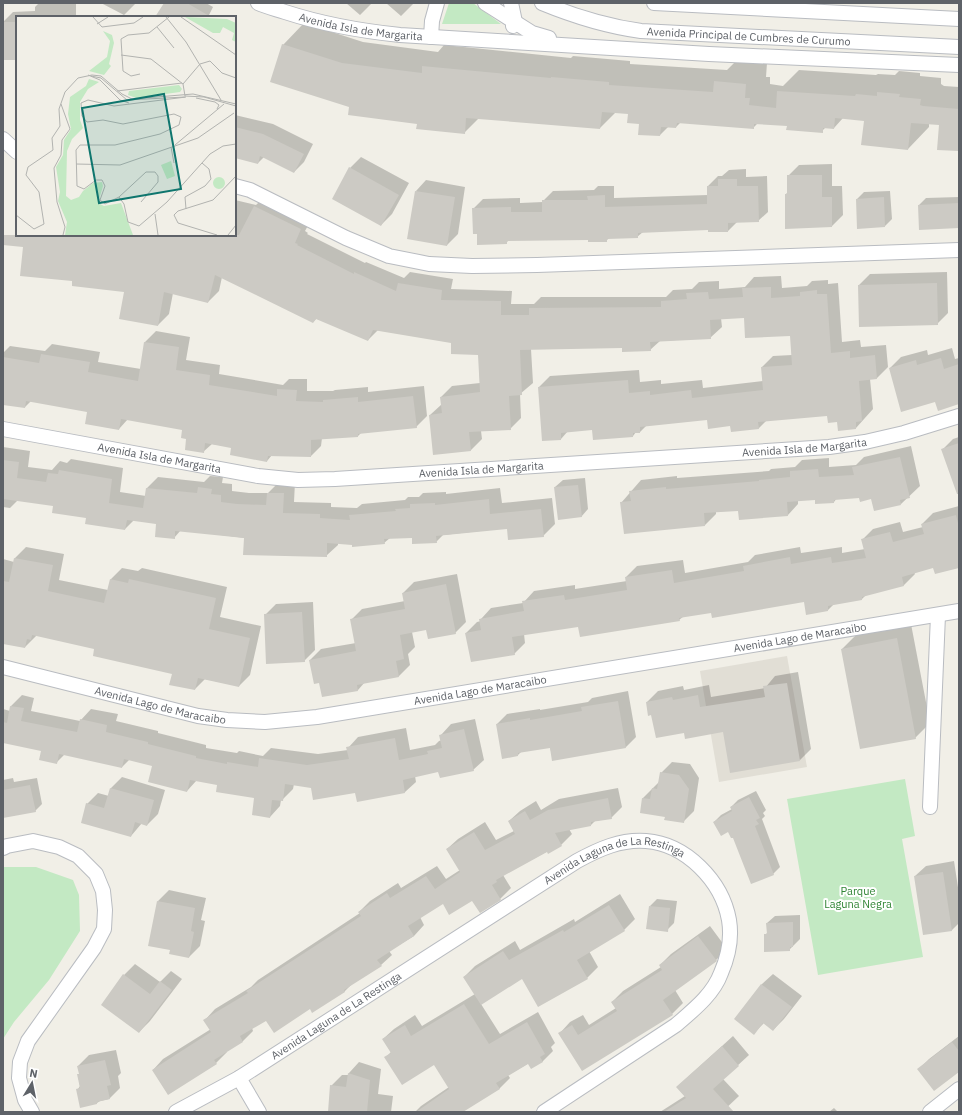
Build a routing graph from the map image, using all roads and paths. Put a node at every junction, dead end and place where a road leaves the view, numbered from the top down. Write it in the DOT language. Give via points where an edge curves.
graph roads {
  1 [pos="258,3"];
  2 [pos="437,3"];
  3 [pos="485,3"];
  4 [pos="511,3"];
  5 [pos="542,3"];
  6 [pos="654,3"];
  7 [pos="959,19"];
  8 [pos="515,22"];
  9 [pos="431,37"];
  10 [pos="506,41"];
  11 [pos="573,45"];
  12 [pos="959,47"];
  13 [pos="959,65"];
  14 [pos="3,139"];
  15 [pos="16,151"];
  16 [pos="236,186"];
  17 [pos="959,250"];
  18 [pos="959,416"];
  19 [pos="3,429"];
  20 [pos="959,612"];
  21 [pos="938,615"];
  22 [pos="3,667"];
  23 [pos="930,807"];
  24 [pos="3,848"];
  25 [pos="239,1078"];
  26 [pos="959,1089"];
  27 [pos="32,1112"];
  28 [pos="176,1112"];
  29 [pos="259,1112"];
  30 [pos="544,1112"];
  31 [pos="930,1112"];
  1 -- 9 [label="street, Avenida Isla de Margarita" via="333,25 365,31"];
  2 -- 9 [label="street, Avenida Isla de Margarita"];
  3 -- 8 [label="street, Avenida Principal de Cumbres de Curumo"];
  4 -- 8 [label="street"];
  5 -- 12 [label="street, Avenida Principal de Cumbres de Curumo" via="572,15 641,31"];
  6 -- 7 [label="street"];
  8 -- 10 [label="street"];
  8 -- 11 [label="street, Avenida Principal de Cumbres de Curumo" via="532,33"];
  9 -- 10 [label="street, Avenida Principal de Cumbres de Curumo"];
  10 -- 11 [label="street, Avenida Principal de Cumbres de Curumo"];
  11 -- 13 [label="street, Avenida Principal de Cumbres de Curumo"];
  14 -- 15 [label="street"];
  16 -- 17 [label="street" via="250,190 346,238 389,256 429,264 472,266"];
  18 -- 19 [label="street, Avenida Isla de Margarita" via="904,433 828,447 298,480 258,476"];
  20 -- 21 [label="street, Avenida Lago de Maracaibo"];
  21 -- 22 [label="street, Avenida Lago de Maracaibo" via="317,717 265,722 198,716"];
  21 -- 23 [label="street"];
  24 -- 27 [label="street" via="33,841 60,847 78,856 96,874 103,891 104,929 94,948 28,1041 20,1062 19,1078 25,1100"];
  25 -- 28 [label="street"];
  25 -- 29 [label="street"];
  25 -- 30 [label="street, Avenida Laguna de La Restinga" via="596,850 612,845 646,841 665,845 684,854 702,869 723,900 729,920 730,939 721,975 695,1009 676,1026"];
  26 -- 31 [label="street"];
}
